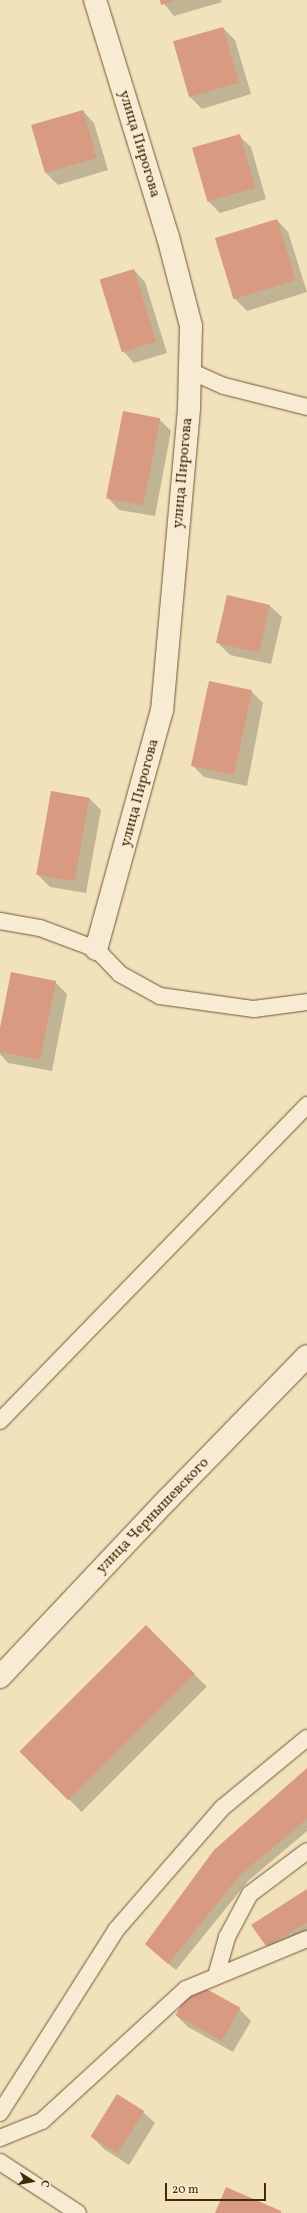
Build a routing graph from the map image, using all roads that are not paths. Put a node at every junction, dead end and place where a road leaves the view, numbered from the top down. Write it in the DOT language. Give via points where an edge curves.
graph roads {
  1 [pos="95,0"];
  2 [pos="190,372"];
  3 [pos="307,407"];
  4 [pos="0,921"];
  5 [pos="96,950"];
  6 [pos="307,1002"];
  7 [pos="307,1105"];
  8 [pos="307,1356"];
  9 [pos="0,1422"];
  10 [pos="0,1677"];
  11 [pos="307,1738"];
  12 [pos="307,1852"];
  13 [pos="307,1939"];
  14 [pos="216,1976"];
  15 [pos="0,2113"];
  16 [pos="0,2138"];
  17 [pos="0,2162"];
  18 [pos="78,2213"];
  1 -- 2 [label="street, улица Пирогова" via="168,237 191,326"];
  2 -- 3 [label="lane" via="224,386"];
  2 -- 5 [label="street, улица Пирогова" via="189,409 162,710"];
  4 -- 5 [label="lane" via="40,928"];
  5 -- 6 [label="lane" via="120,974 160,996 254,1009"];
  7 -- 9 [label="lane"];
  8 -- 10 [label="street, улица Чернышевского"];
  11 -- 15 [label="lane" via="222,1808 116,1930"];
  12 -- 14 [label="lane" via="250,1894 227,1938"];
  13 -- 14 [label="lane"];
  14 -- 16 [label="lane" via="186,1989 42,2121"];
  17 -- 18 [label="lane"];
}
